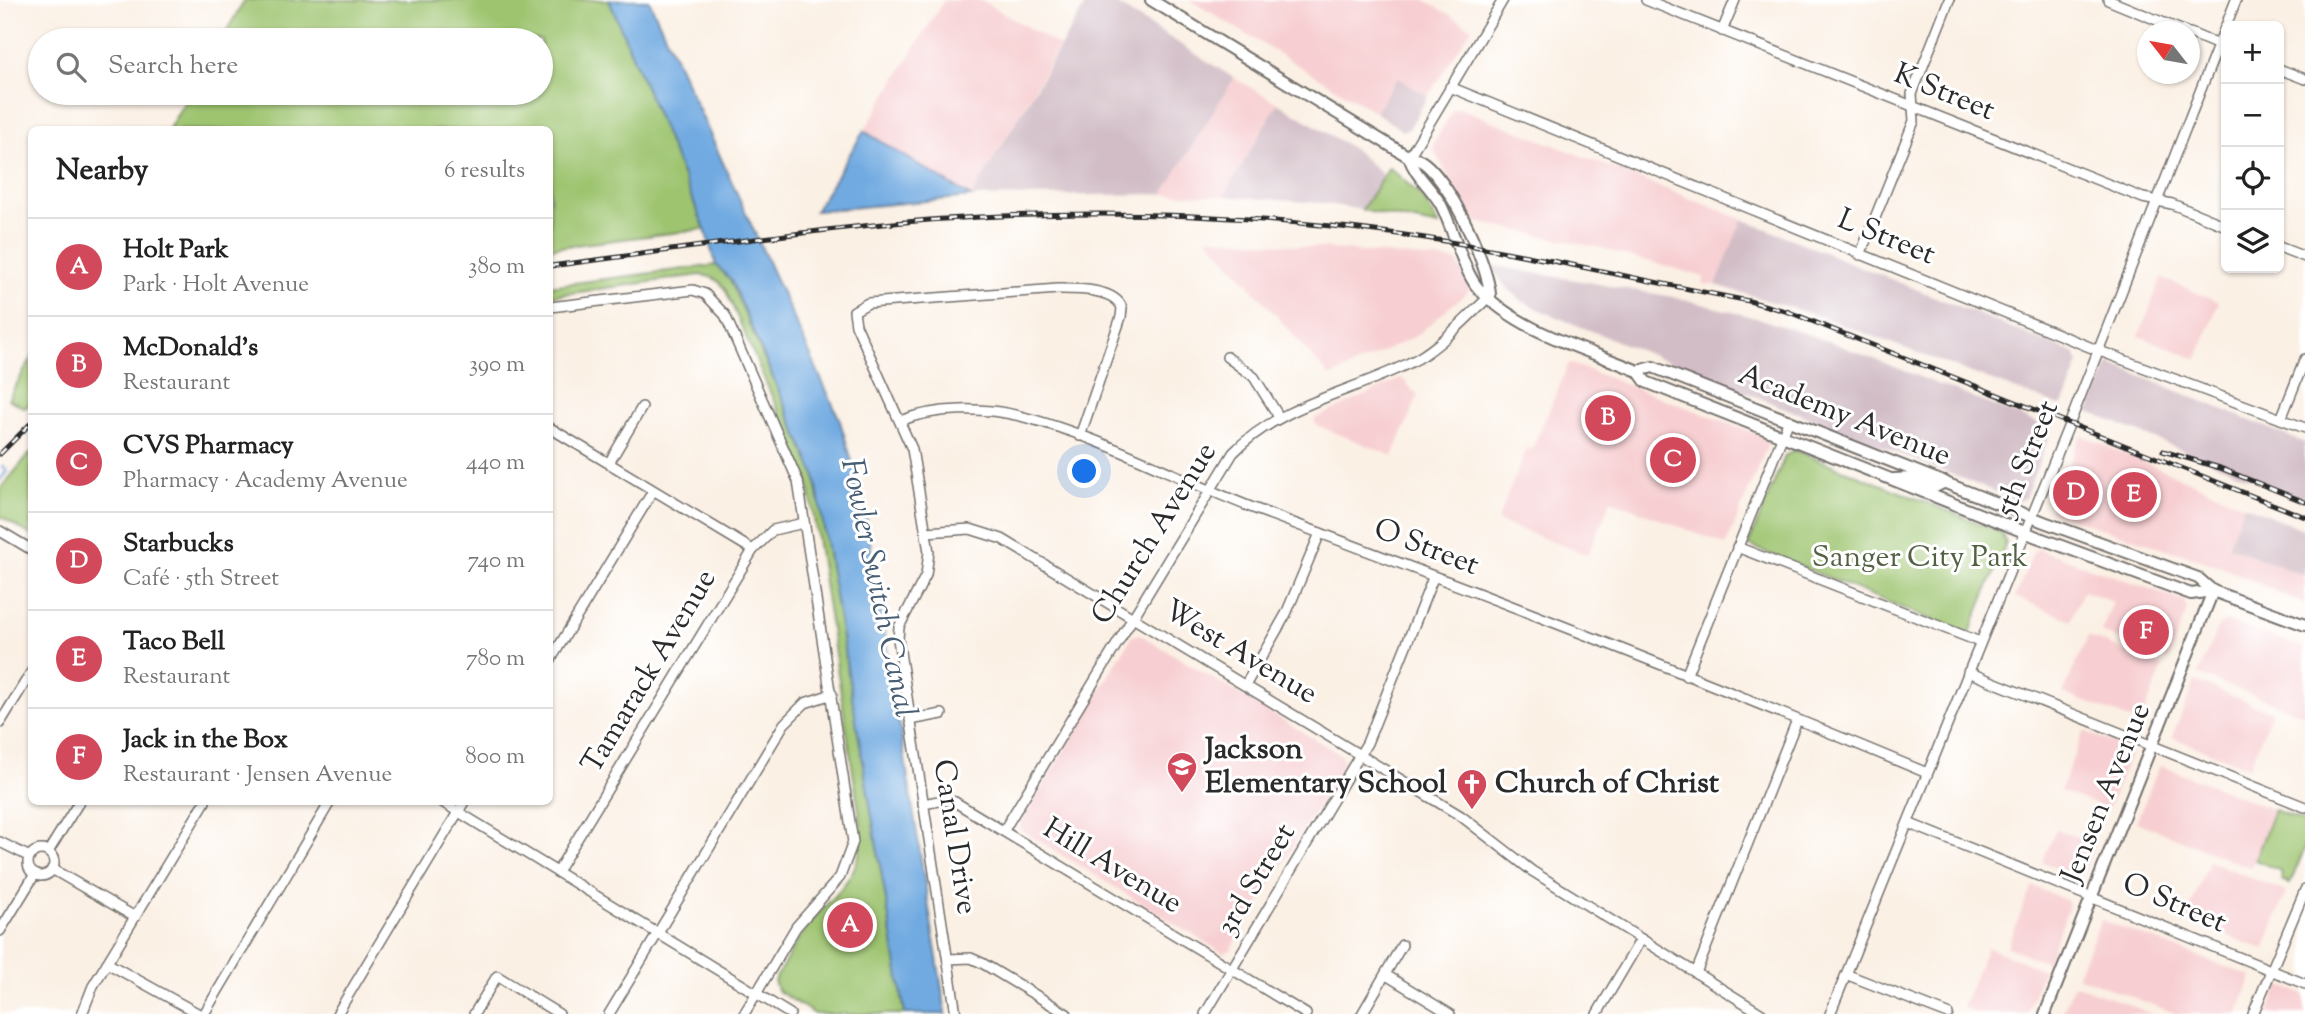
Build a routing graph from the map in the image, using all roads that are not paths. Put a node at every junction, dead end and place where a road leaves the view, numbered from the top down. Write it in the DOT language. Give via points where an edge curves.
graph roads {
  1 [pos="1151,0"];
  2 [pos="1503,0"];
  3 [pos="1646,0"];
  4 [pos="1735,0"];
  5 [pos="1949,0"];
  6 [pos="2108,0"];
  7 [pos="2236,0"];
  8 [pos="2160,21"];
  9 [pos="2230,21"];
  10 [pos="1722,31"];
  11 [pos="2200,37"];
  12 [pos="2221,46"];
  13 [pos="2221,48"];
  14 [pos="2284,71"];
  15 [pos="2305,79"];
  16 [pos="1450,87"];
  17 [pos="1914,107"];
  18 [pos="1409,157"];
  19 [pos="2157,201"];
  20 [pos="2221,224"];
  21 [pos="2284,249"];
  22 [pos="1860,254"];
  23 [pos="2305,257"];
  24 [pos="1490,296"];
  25 [pos="553,307"];
  26 [pos="2097,350"];
  27 [pos="1227,357"];
  28 [pos="2305,359"];
  29 [pos="1637,371"];
  30 [pos="642,407"];
  31 [pos="1279,417"];
  32 [pos="2281,419"];
  33 [pos="1789,420"];
  34 [pos="900,421"];
  35 [pos="2305,428"];
  36 [pos="553,432"];
  37 [pos="1783,435"];
  38 [pos="1080,436"];
  39 [pos="609,463"];
  40 [pos="1891,479"];
  41 [pos="1944,482"];
  42 [pos="653,491"];
  43 [pos="1207,491"];
  44 [pos="2031,517"];
  45 [pos="804,523"];
  46 [pos="0,531"];
  47 [pos="926,532"];
  48 [pos="2024,532"];
  49 [pos="1320,533"];
  50 [pos="1737,547"];
  51 [pos="28,548"];
  52 [pos="753,550"];
  53 [pos="1433,578"];
  54 [pos="2213,591"];
  55 [pos="1131,616"];
  56 [pos="2305,625"];
  57 [pos="1980,642"];
  58 [pos="553,656"];
  59 [pos="1968,671"];
  60 [pos="1686,676"];
  61 [pos="28,678"];
  62 [pos="1246,684"];
  63 [pos="832,694"];
  64 [pos="942,714"];
  65 [pos="910,720"];
  66 [pos="1797,720"];
  67 [pos="0,723"];
  68 [pos="2152,746"];
  69 [pos="1361,754"];
  70 [pos="1927,774"];
  71 [pos="923,804"];
  72 [pos="77,805"];
  73 [pos="203,805"];
  74 [pos="328,805"];
  75 [pos="447,805"];
  76 [pos="462,805"];
  77 [pos="2305,807"];
  78 [pos="458,812"];
  79 [pos="1908,823"];
  80 [pos="1004,830"];
  81 [pos="0,842"];
  82 [pos="48,852"];
  83 [pos="30,857"];
  84 [pos="52,870"];
  85 [pos="558,872"];
  86 [pos="35,874"];
  87 [pos="2305,890"];
  88 [pos="2092,896"];
  89 [pos="135,917"];
  90 [pos="0,931"];
  91 [pos="657,933"];
  92 [pos="1641,939"];
  93 [pos="1402,945"];
  94 [pos="948,959"];
  95 [pos="107,963"];
  96 [pos="1232,969"];
  97 [pos="2273,971"];
  98 [pos="1696,973"];
  99 [pos="1386,975"];
  100 [pos="1848,975"];
  101 [pos="2305,984"];
  102 [pos="756,994"];
  103 [pos="82,1014"];
  104 [pos="202,1014"];
  105 [pos="337,1014"];
  106 [pos="474,1014"];
  107 [pos="559,1014"];
  108 [pos="609,1014"];
  109 [pos="744,1014"];
  110 [pos="790,1014"];
  111 [pos="956,1014"];
  112 [pos="1067,1014"];
  113 [pos="1205,1014"];
  114 [pos="1306,1014"];
  115 [pos="1362,1014"];
  116 [pos="1450,1014"];
  117 [pos="1597,1014"];
  118 [pos="1762,1014"];
  119 [pos="1830,1014"];
  120 [pos="1948,1014"];
  121 [pos="2045,1014"];
  122 [pos="2253,1014"];
  1 -- 18 [label="main road"];
  2 -- 16 [label="street"];
  3 -- 10 [label="street, K Street"];
  4 -- 10 [label="street"];
  5 -- 17 [label="street" via="1912,94"];
  6 -- 8 [label="street"];
  7 -- 9 [label="street, 5th Street"];
  10 -- 17 [label="street, K Street"];
  11 -- 12 [label="street"];
  13 -- 19 [label="street, 5th Street"];
  14 -- 15 [label="street"];
  16 -- 18 [label="street"];
  16 -- 22 [label="street, L Street"];
  17 -- 19 [label="street, K Street"];
  17 -- 22 [label="street" via="1914,121"];
  18 -- 24 [label="main road" via="1426,164 1452,197 1488,274"];
  19 -- 20 [label="street, K Street"];
  19 -- 26 [label="street, 5th Street"];
  21 -- 23 [label="street"];
  22 -- 26 [label="street, L Street"];
  24 -- 29 [label="main road, Academy Avenue" via="1521,321"];
  24 -- 31 [label="street, Church Avenue" via="1419,358"];
  25 -- 45 [label="street" via="678,289 705,294 725,315 791,462"];
  26 -- 32 [label="street, L Street"];
  26 -- 44 [label="street, 5th Street"];
  27 -- 31 [label="street" via="1254,377"];
  28 -- 32 [label="street"];
  29 -- 33 [label="main road, Academy Avenue" via="1653,367"];
  29 -- 37 [label="main road, Academy Avenue" via="1646,382"];
  30 -- 39 [label="street"];
  31 -- 43 [label="street, Church Avenue" via="1245,440"];
  32 -- 35 [label="street, L Street"];
  33 -- 37 [label="street"];
  33 -- 41 [label="main road, Academy Avenue"];
  34 -- 38 [label="street, O Street" via="925,413 988,411"];
  34 -- 38 [label="street, Canal Drive" via="853,311 868,303 1084,290 1114,298 1122,308"];
  34 -- 47 [label="street, Canal Drive" via="916,463"];
  36 -- 39 [label="street"];
  37 -- 40 [label="main road, Academy Avenue"];
  37 -- 50 [label="street"];
  38 -- 43 [label="street, O Street"];
  39 -- 42 [label="street"];
  40 -- 41 [label="main road" via="1911,478 1935,487"];
  40 -- 48 [label="main road, Academy Avenue"];
  41 -- 44 [label="main road, Academy Avenue"];
  42 -- 52 [label="street"];
  42 -- 58 [label="street"];
  43 -- 49 [label="street, O Street"];
  43 -- 55 [label="street, Church Avenue"];
  44 -- 48 [label="street, 5th Street"];
  44 -- 54 [label="main road, Academy Avenue" via="2198,578"];
  45 -- 52 [label="street, Tamarack Avenue" via="773,530"];
  45 -- 63 [label="street"];
  46 -- 51 [label="street"];
  47 -- 55 [label="street, West Avenue" via="952,528 986,531"];
  47 -- 65 [label="street, Canal Drive" via="926,575 899,627"];
  48 -- 54 [label="main road, Academy Avenue" via="2191,594"];
  48 -- 57 [label="street, 5th Street"];
  49 -- 53 [label="street, O Street"];
  49 -- 62 [label="street" via="1286,614"];
  50 -- 57 [label="street"];
  50 -- 60 [label="street"];
  52 -- 85 [label="street, Tamarack Avenue"];
  53 -- 60 [label="street, O Street"];
  53 -- 69 [label="street, 3rd Street"];
  54 -- 56 [label="main road"];
  54 -- 68 [label="main road, Jensen Avenue"];
  55 -- 62 [label="street, West Avenue"];
  55 -- 80 [label="street, Church Avenue"];
  57 -- 59 [label="street, 5th Street"];
  59 -- 68 [label="street"];
  59 -- 70 [label="street, 5th Street"];
  60 -- 66 [label="street, O Street"];
  61 -- 67 [label="street"];
  62 -- 69 [label="street, West Avenue"];
  63 -- 91 [label="street" via="806,704 785,724"];
  63 -- 102 [label="street" via="853,842 840,877 796,927"];
  64 -- 65 [label="street"];
  65 -- 71 [label="street, Canal Drive"];
  66 -- 70 [label="street, O Street"];
  66 -- 98 [label="street"];
  68 -- 77 [label="street"];
  68 -- 88 [label="main road, Jensen Avenue"];
  69 -- 92 [label="street, West Avenue" via="1471,822 1540,876"];
  69 -- 96 [label="street, 3rd Street"];
  70 -- 79 [label="street, 5th Street"];
  71 -- 80 [label="street, Hill Avenue" via="950,800"];
  71 -- 94 [label="street, Canal Drive"];
  72 -- 82 [label="street"];
  73 -- 89 [label="street"];
  74 -- 104 [label="street"];
  75 -- 78 [label="street"];
  76 -- 78 [label="street"];
  78 -- 85 [label="street"];
  78 -- 105 [label="street"];
  79 -- 88 [label="street, O Street"];
  79 -- 100 [label="street, 5th Street"];
  80 -- 96 [label="street, Hill Avenue"];
  81 -- 83 [label="street"];
  82 -- 83 [label="street" via="40,850"];
  82 -- 84 [label="street" via="54,862"];
  83 -- 86 [label="street" via="28,865"];
  84 -- 86 [label="street" via="43,876"];
  84 -- 89 [label="street"];
  85 -- 91 [label="street"];
  86 -- 90 [label="street"];
  87 -- 97 [label="street"];
  88 -- 97 [label="street, O Street"];
  88 -- 121 [label="main road, Jensen Avenue"];
  89 -- 95 [label="street"];
  91 -- 102 [label="street"];
  91 -- 108 [label="street"];
  92 -- 98 [label="street, West Avenue"];
  92 -- 117 [label="street"];
  93 -- 99 [label="street"];
  94 -- 111 [label="street, Canal Drive"];
  94 -- 112 [label="street" via="982,962"];
  95 -- 103 [label="street"];
  95 -- 104 [label="street"];
  96 -- 113 [label="street, 3rd Street"];
  96 -- 114 [label="street, Hill Avenue"];
  97 -- 101 [label="street, O Street"];
  97 -- 122 [label="street"];
  98 -- 118 [label="street, West Avenue"];
  99 -- 115 [label="street"];
  99 -- 116 [label="street"];
  100 -- 119 [label="street, 5th Street"];
  100 -- 120 [label="street"];
  102 -- 109 [label="street"];
  102 -- 110 [label="street"];
  106 -- 107 [label="street" via="497,976"];
}
